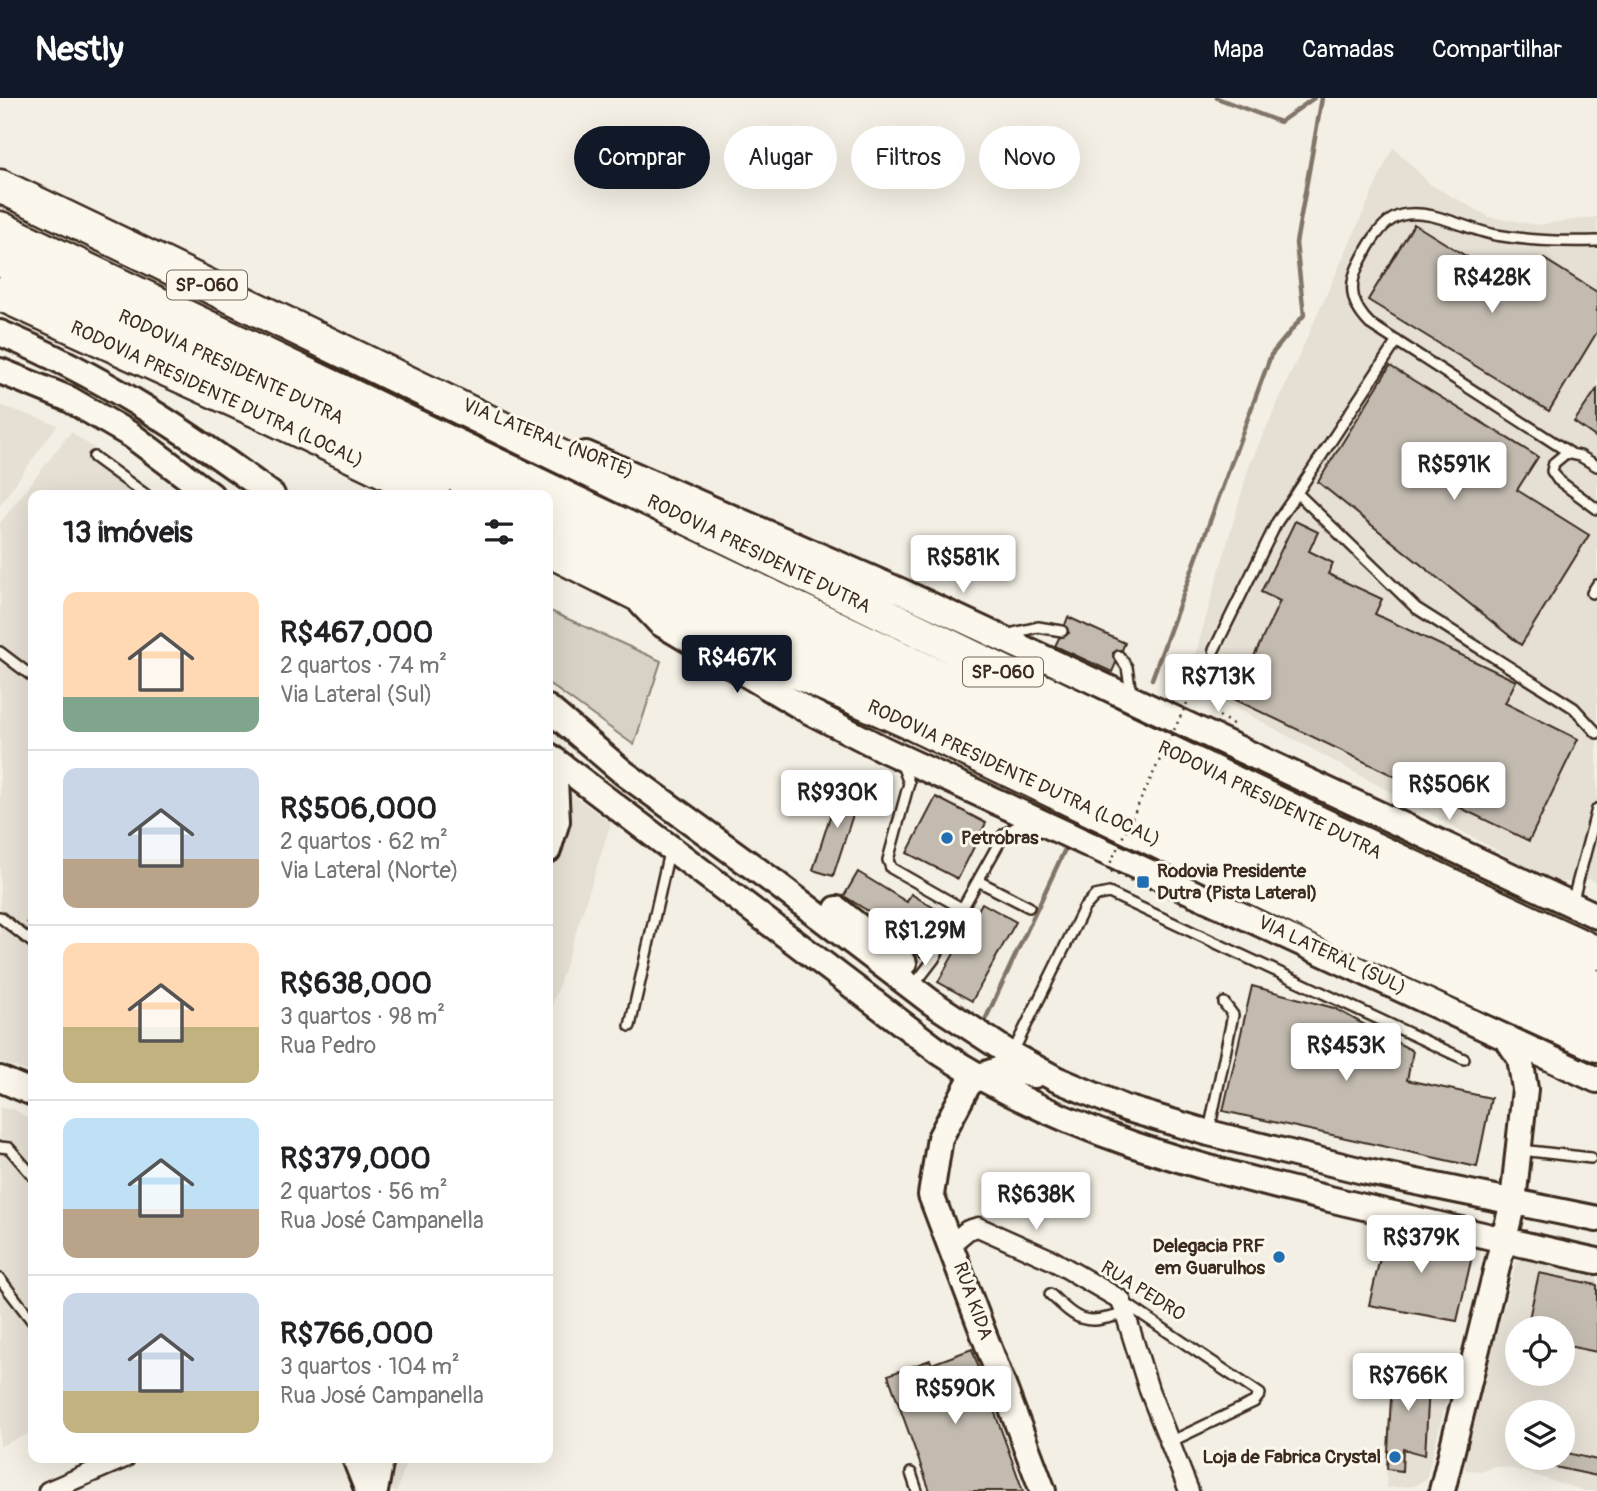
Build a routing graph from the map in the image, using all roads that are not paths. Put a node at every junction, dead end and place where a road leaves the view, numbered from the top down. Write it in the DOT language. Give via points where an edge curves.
graph roads {
  1 [pos="0,186"];
  2 [pos="0,228"];
  3 [pos="1597,241"];
  4 [pos="0,260"];
  5 [pos="0,294"];
  6 [pos="0,333"];
  7 [pos="1397,341"];
  8 [pos="0,371"];
  9 [pos="414,384"];
  10 [pos="1570,453"];
  11 [pos="94,457"];
  12 [pos="1597,466"];
  13 [pos="139,490"];
  14 [pos="204,490"];
  15 [pos="265,490"];
  16 [pos="423,490"];
  17 [pos="487,490"];
  18 [pos="549,490"];
  19 [pos="553,492"];
  20 [pos="1297,493"];
  21 [pos="1597,509"];
  22 [pos="553,522"];
  23 [pos="553,552"];
  24 [pos="628,588"];
  25 [pos="1062,631"];
  26 [pos="1000,637"];
  27 [pos="1213,650"];
  28 [pos="0,652"];
  29 [pos="1119,656"];
  30 [pos="28,673"];
  31 [pos="1136,700"];
  32 [pos="555,714"];
  33 [pos="1597,733"];
  34 [pos="885,750"];
  35 [pos="553,752"];
  36 [pos="553,756"];
  37 [pos="591,787"];
  38 [pos="1597,809"];
  39 [pos="553,823"];
  40 [pos="1059,829"];
  41 [pos="670,847"];
  42 [pos="978,881"];
  43 [pos="778,885"];
  44 [pos="1572,904"];
  45 [pos="1029,907"];
  46 [pos="963,909"];
  47 [pos="1597,916"];
  48 [pos="0,917"];
  49 [pos="766,923"];
  50 [pos="28,939"];
  51 [pos="1597,953"];
  52 [pos="1597,986"];
  53 [pos="922,989"];
  54 [pos="1224,1003"];
  55 [pos="1597,1018"];
  56 [pos="630,1027"];
  57 [pos="1506,1037"];
  58 [pos="1597,1045"];
  59 [pos="1012,1055"];
  60 [pos="1546,1057"];
  61 [pos="1464,1059"];
  62 [pos="977,1077"];
  63 [pos="0,1079"];
  64 [pos="1056,1079"];
  65 [pos="1597,1080"];
  66 [pos="1525,1089"];
  67 [pos="28,1091"];
  68 [pos="1209,1133"];
  69 [pos="0,1147"];
  70 [pos="1519,1150"];
  71 [pos="1591,1158"];
  72 [pos="28,1170"];
  73 [pos="1513,1202"];
  74 [pos="1597,1219"];
  75 [pos="1506,1241"];
  76 [pos="951,1244"];
  77 [pos="1597,1261"];
  78 [pos="0,1279"];
  79 [pos="1050,1294"];
  80 [pos="1122,1307"];
  81 [pos="28,1315"];
  82 [pos="1170,1442"];
  83 [pos="113,1463"];
  84 [pos="357,1463"];
  85 [pos="380,1463"];
  86 [pos="911,1473"];
  87 [pos="48,1491"];
  88 [pos="368,1491"];
  89 [pos="375,1491"];
  90 [pos="917,1491"];
  91 [pos="1043,1491"];
  92 [pos="1189,1491"];
  93 [pos="1442,1491"];
  1 -- 9 [label="highway, RODOVIA PRESIDENTE DUTRA / SP-060"];
  2 -- 18 [label="highway, RODOVIA PRESIDENTE DUTRA / SP-060"];
  3 -- 7 [label="lane" via="1552,242 1499,235 1422,215 1400,215 1385,224 1356,270 1352,286 1357,311"];
  4 -- 17 [label="highway, RODOVIA PRESIDENTE DUTRA"];
  5 -- 16 [label="highway, RODOVIA PRESIDENTE DUTRA (LOCAL)"];
  6 -- 15 [label="main road" via="134,399"];
  7 -- 10 [label="lane"];
  7 -- 20 [label="lane"];
  8 -- 14 [label="main road" via="69,399 131,435"];
  9 -- 26 [label="main road, VIA LATERAL (NORTE)" via="681,492"];
  9 -- 51 [label="highway, RODOVIA PRESIDENTE DUTRA / SP-060" via="801,575"];
  10 -- 12 [label="lane"];
  10 -- 21 [label="lane" via="1554,463 1554,476"];
  11 -- 13 [label="lane"];
  19 -- 52 [label="highway, RODOVIA PRESIDENTE DUTRA / SP-060"];
  20 -- 27 [label="lane" via="1277,522"];
  20 -- 33 [label="lane" via="1416,608 1574,708"];
  22 -- 55 [label="highway"];
  23 -- 24 [label="highway, RODOVIA PRESIDENTE DUTRA (LOCAL)"];
  24 -- 34 [label="main road, VIA LATERAL (SUL)" via="660,623"];
  24 -- 58 [label="highway, RODOVIA PRESIDENTE DUTRA (LOCAL)" via="767,659"];
  25 -- 26 [label="lane" via="1038,627"];
  26 -- 31 [label="main road, VIA LATERAL (NORTE)"];
  28 -- 30 [label="lane"];
  29 -- 31 [label="lane"];
  31 -- 44 [label="main road, VIA LATERAL (NORTE)"];
  32 -- 35 [label="main road" via="567,728 567,738"];
  32 -- 43 [label="main road" via="624,773"];
  34 -- 40 [label="main road, VIA LATERAL (SUL)"];
  34 -- 46 [label="lane" via="905,767 908,783 888,860 891,868"];
  36 -- 37 [label="main road"];
  37 -- 39 [label="main road"];
  37 -- 41 [label="main road"];
  38 -- 44 [label="lane"];
  40 -- 42 [label="lane" via="1020,825 1003,834"];
  40 -- 57 [label="main road, VIA LATERAL (SUL)"];
  41 -- 49 [label="main road"];
  41 -- 56 [label="lane"];
  42 -- 45 [label="lane"];
  42 -- 46 [label="lane"];
  43 -- 49 [label="main road" via="763,903"];
  43 -- 53 [label="main road" via="800,885 818,894 890,949"];
  44 -- 47 [label="main road, VIA LATERAL (NORTE)"];
  46 -- 53 [label="lane"];
  48 -- 50 [label="lane"];
  49 -- 62 [label="main road"];
  53 -- 59 [label="main road"];
  54 -- 68 [label="lane" via="1233,1015"];
  57 -- 60 [label="main road, VIA LATERAL (SUL)"];
  57 -- 66 [label="main road" via="1520,1058"];
  59 -- 61 [label="lane" via="1084,908 1096,896 1109,893"];
  59 -- 64 [label="main road"];
  60 -- 65 [label="main road, VIA LATERAL (SUL)"];
  60 -- 66 [label="main road"];
  62 -- 64 [label="main road" via="1003,1068"];
  62 -- 75 [label="main road" via="1101,1135 1193,1165"];
  62 -- 76 [label="main road, RUA KIDA" via="968,1085 940,1138 931,1180 931,1195"];
  63 -- 67 [label="main road"];
  64 -- 68 [label="main road" via="1125,1108"];
  66 -- 70 [label="main road"];
  68 -- 73 [label="main road"];
  69 -- 72 [label="lane" via="9,1148"];
  70 -- 71 [label="lane"];
  70 -- 73 [label="main road"];
  73 -- 74 [label="main road"];
  73 -- 75 [label="main road"];
  75 -- 77 [label="main road"];
  75 -- 93 [label="main road"];
  76 -- 80 [label="street, RUA PEDRO" via="978,1227 1052,1260"];
  76 -- 91 [label="main road, RUA KIDA"];
  78 -- 81 [label="lane"];
  79 -- 80 [label="lane" via="1086,1322"];
  80 -- 82 [label="street"];
  80 -- 82 [label="lane, RUA PEDRO" via="1259,1391 1254,1402"];
  82 -- 92 [label="street"];
  83 -- 87 [label="street"];
  84 -- 88 [label="main road"];
  85 -- 89 [label="main road"];
  86 -- 90 [label="lane"];
}
